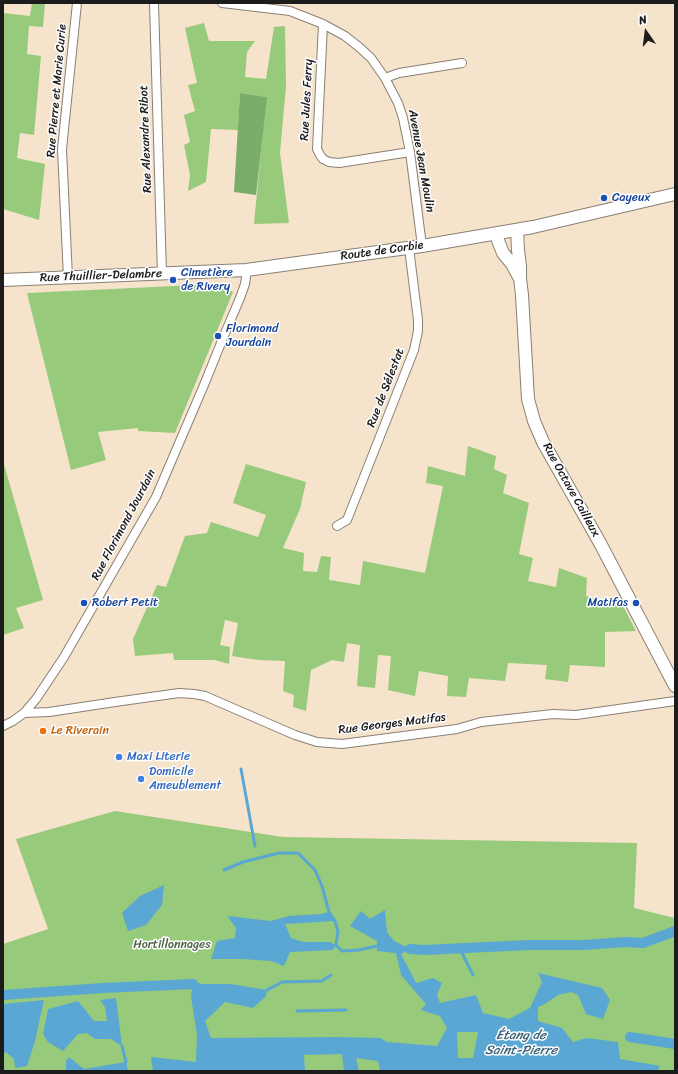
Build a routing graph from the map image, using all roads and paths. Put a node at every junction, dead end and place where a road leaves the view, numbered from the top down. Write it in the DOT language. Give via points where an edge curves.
graph roads {
  1 [pos="77,3"];
  2 [pos="154,3"];
  3 [pos="222,3"];
  4 [pos="236,4"];
  5 [pos="323,24"];
  6 [pos="462,64"];
  7 [pos="385,78"];
  8 [pos="410,152"];
  9 [pos="675,194"];
  10 [pos="517,230"];
  11 [pos="496,234"];
  12 [pos="422,246"];
  13 [pos="409,248"];
  14 [pos="246,270"];
  15 [pos="162,274"];
  16 [pos="68,278"];
  17 [pos="520,278"];
  18 [pos="3,280"];
  19 [pos="337,526"];
  20 [pos="675,686"];
  21 [pos="675,701"];
  22 [pos="24,713"];
  23 [pos="3,726"];
  1 -- 16 [label="street, Rue Pierre et Marie Curie" via="62,149"];
  2 -- 15 [label="street, Rue Alexandre Ribot"];
  3 -- 4 [label="street, Avenue Jean Moulin"];
  4 -- 5 [label="street, Avenue Jean Moulin" via="290,11"];
  5 -- 7 [label="street, Avenue Jean Moulin" via="359,46"];
  5 -- 8 [label="street, Rue Jules Ferry" via="316,150 323,159 338,163"];
  6 -- 7 [label="street" via="399,73"];
  7 -- 8 [label="street, Avenue Jean Moulin" via="398,103"];
  8 -- 12 [label="street, Avenue Jean Moulin"];
  9 -- 10 [label="main road, Route de Corbie"];
  10 -- 11 [label="main road, Route de Corbie"];
  10 -- 17 [label="main road, Rue Octave Cailleux"];
  11 -- 12 [label="main road, Route de Corbie"];
  11 -- 17 [label="main road" via="503,253"];
  12 -- 13 [label="main road, Route de Corbie"];
  13 -- 14 [label="main road, Route de Corbie"];
  13 -- 19 [label="street, Rue de Sélestat" via="418,320 414,350 347,520"];
  14 -- 15 [label="main road, Rue Thuillier-Delambre"];
  14 -- 22 [label="street, Rue Florimond Jourdain" via="240,298 156,497 64,657"];
  15 -- 16 [label="main road, Rue Thuillier-Delambre"];
  16 -- 18 [label="main road, Rue Thuillier-Delambre"];
  17 -- 20 [label="main road, Rue Octave Cailleux" via="528,399 534,421"];
  21 -- 22 [label="street, Rue Georges Matifas" via="576,715 553,714 481,722 457,729 342,744 317,742 294,735 194,694 167,695 49,712"];
  22 -- 23 [label="street"];
}
